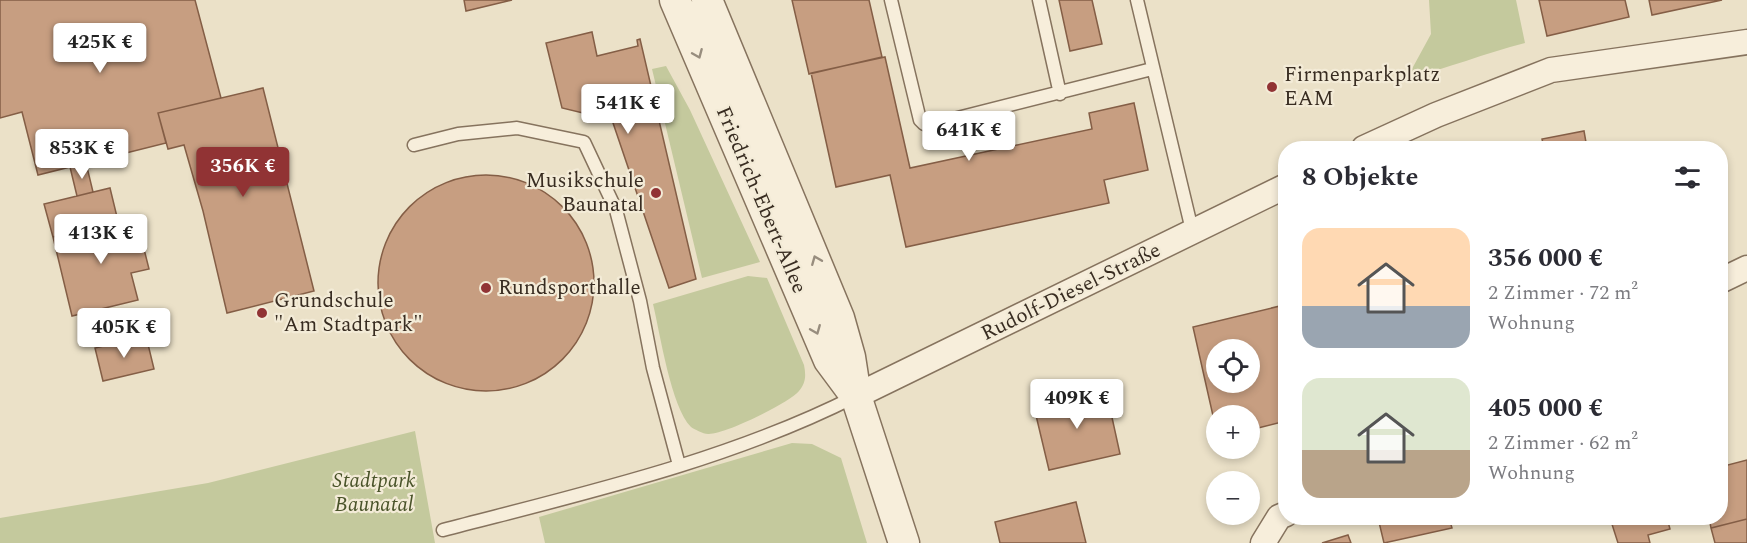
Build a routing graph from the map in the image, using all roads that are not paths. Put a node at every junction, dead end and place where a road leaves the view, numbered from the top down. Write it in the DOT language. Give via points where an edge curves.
graph roads {
  1 [pos="675,0"];
  2 [pos="707,0"];
  3 [pos="891,0"];
  4 [pos="1039,0"];
  5 [pos="1137,0"];
  6 [pos="1747,42"];
  7 [pos="1152,69"];
  8 [pos="1060,94"];
  9 [pos="1380,141"];
  10 [pos="414,146"];
  11 [pos="1278,190"];
  12 [pos="1192,230"];
  13 [pos="1747,268"];
  14 [pos="1728,277"];
  15 [pos="856,396"];
  16 [pos="679,465"];
  17 [pos="1278,520"];
  18 [pos="443,530"];
  19 [pos="904,543"];
  20 [pos="1263,543"];
  1 -- 15 [label="street, Friedrich-Ebert-Allee, one-way" via="829,360"];
  15 -- 2 [label="street, Friedrich-Ebert-Allee, one-way" via="839,318"];
  3 -- 8 [label="lane" via="924,124"];
  4 -- 8 [label="lane"];
  5 -- 7 [label="lane"];
  6 -- 9 [label="street" via="1551,70"];
  7 -- 8 [label="lane"];
  7 -- 12 [label="lane"];
  10 -- 16 [label="lane" via="458,134 517,128 584,142 616,210"];
  11 -- 12 [label="street, Rudolf-Diesel-Straße"];
  12 -- 15 [label="street, Rudolf-Diesel-Straße"];
  13 -- 14 [label="street"];
  15 -- 16 [label="lane" via="784,430"];
  15 -- 19 [label="street, Friedrich-Ebert-Allee"];
  16 -- 18 [label="lane"];
  17 -- 20 [label="street"];
}
